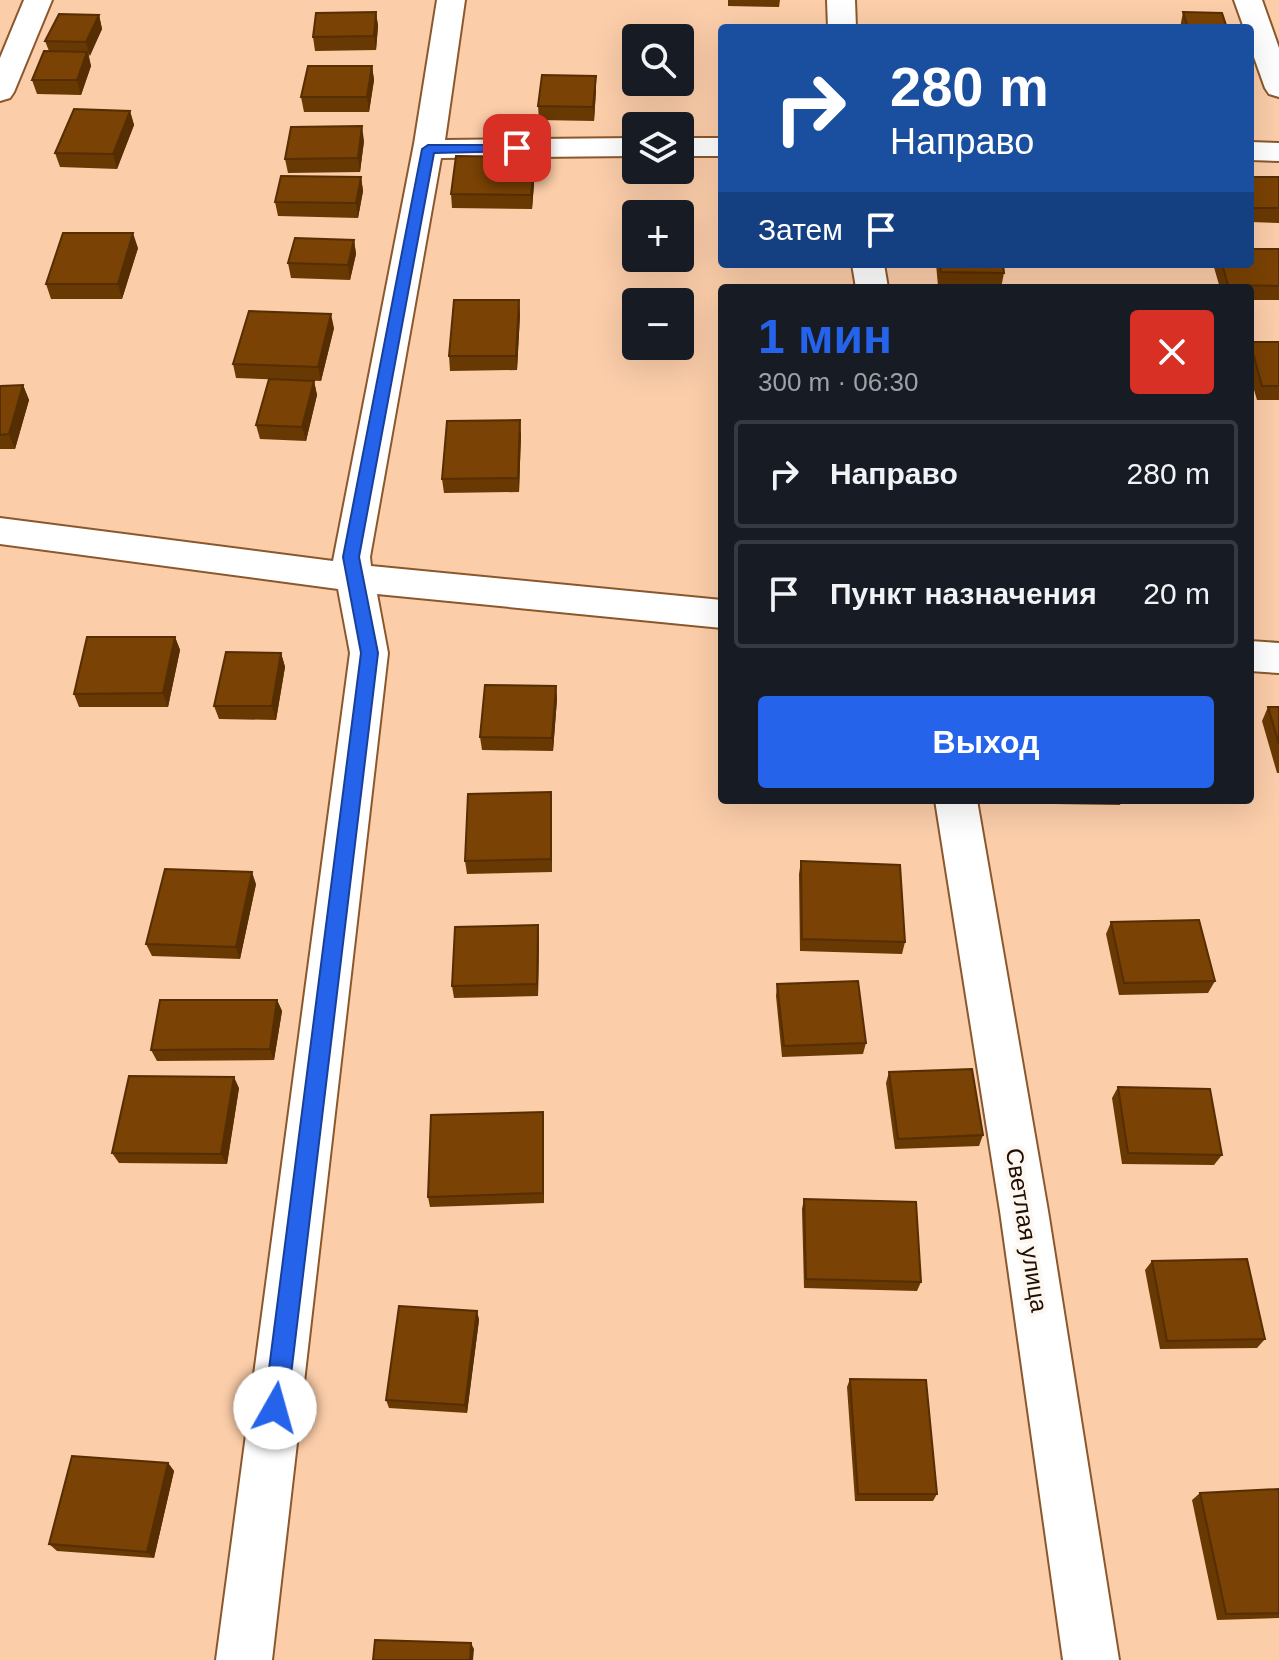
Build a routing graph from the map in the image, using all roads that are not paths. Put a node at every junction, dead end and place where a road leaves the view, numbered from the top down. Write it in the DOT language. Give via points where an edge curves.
graph roads {
  1 [pos="38,0"];
  2 [pos="451,0"];
  3 [pos="841,0"];
  4 [pos="1248,0"];
  5 [pos="842,24"];
  6 [pos="1279,88"];
  7 [pos="0,92"];
  8 [pos="622,147"];
  9 [pos="694,147"];
  10 [pos="718,147"];
  11 [pos="428,149"];
  12 [pos="1254,151"];
  13 [pos="1279,152"];
  14 [pos="0,531"];
  15 [pos="355,578"];
  16 [pos="718,614"];
  17 [pos="1254,656"];
  18 [pos="1279,658"];
  19 [pos="957,804"];
  20 [pos="244,1660"];
  21 [pos="1091,1660"];
  1 -- 7 [label="street"];
  2 -- 11 [label="street"];
  3 -- 5 [label="street"];
  4 -- 6 [label="street"];
  8 -- 11 [label="street"];
  9 -- 10 [label="street"];
  11 -- 15 [label="street" via="351,557"];
  12 -- 13 [label="street"];
  14 -- 15 [label="street"];
  15 -- 16 [label="street"];
  15 -- 20 [label="street" via="369,653"];
  17 -- 18 [label="street"];
  19 -- 21 [label="street, Светлая улица"];
}
